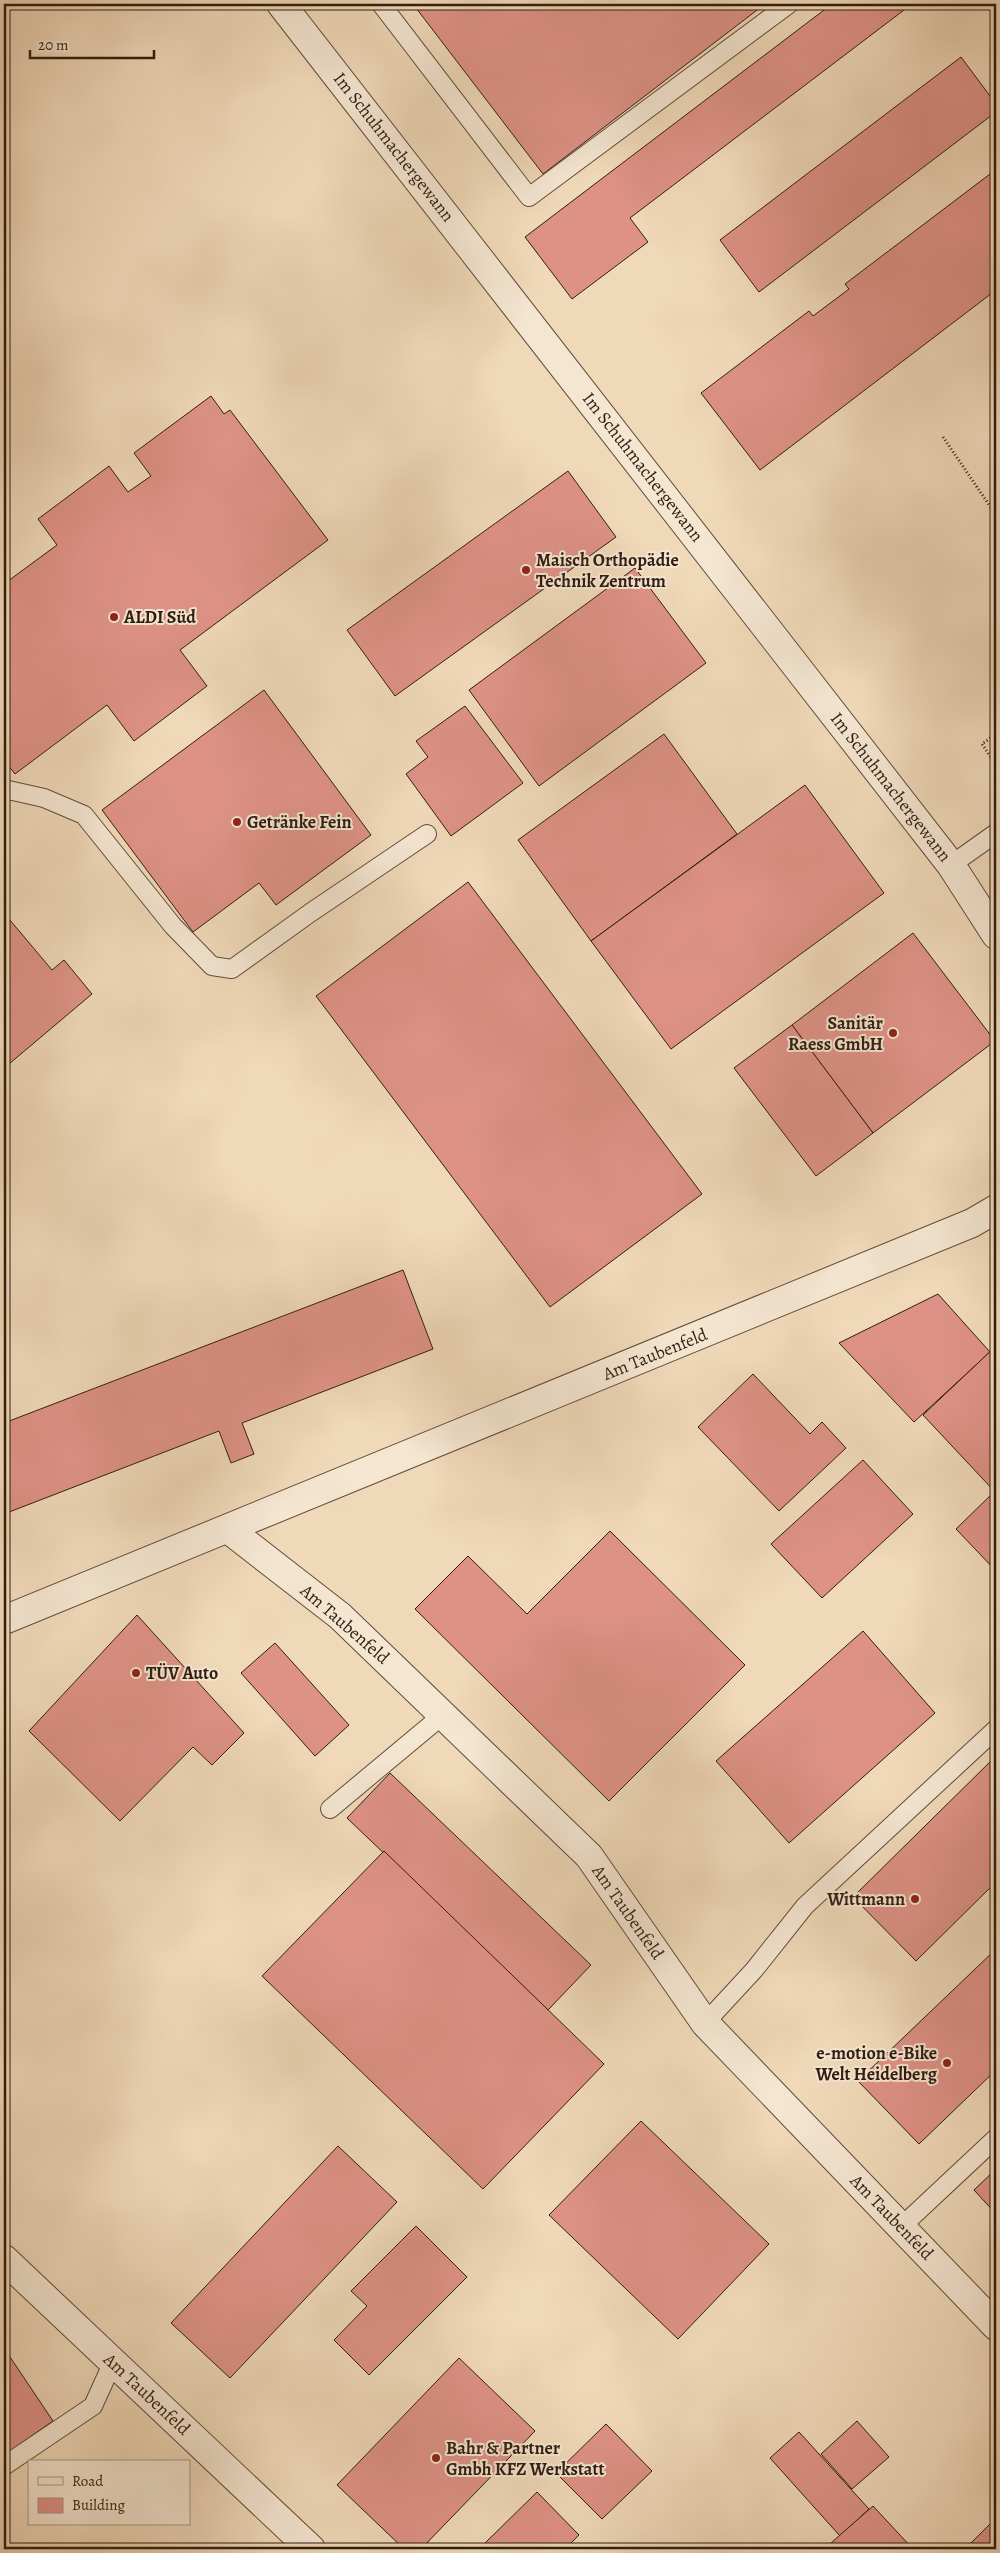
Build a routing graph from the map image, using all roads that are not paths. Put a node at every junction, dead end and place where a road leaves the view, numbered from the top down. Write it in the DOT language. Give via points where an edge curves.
graph roads {
  1 [pos="281,4"];
  2 [pos="381,4"];
  3 [pos="789,4"];
  4 [pos="4,789"];
  5 [pos="996,833"];
  6 [pos="427,834"];
  7 [pos="951,865"];
  8 [pos="996,936"];
  9 [pos="996,1209"];
  10 [pos="228,1529"];
  11 [pos="4,1620"];
  12 [pos="444,1714"];
  13 [pos="996,1728"];
  14 [pos="330,1808"];
  15 [pos="705,2023"];
  16 [pos="996,2138"];
  17 [pos="901,2227"];
  18 [pos="4,2260"];
  19 [pos="996,2326"];
  20 [pos="113,2362"];
  21 [pos="4,2466"];
  22 [pos="311,2549"];
  1 -- 7 [label="street, Im Schuhmachergewann"];
  2 -- 3 [label="lane" via="530,197"];
  4 -- 6 [label="lane" via="44,798 84,815 186,940 212,966 232,968"];
  5 -- 7 [label="lane"];
  7 -- 8 [label="street, Im Schuhmachergewann"];
  9 -- 10 [label="street, Am Taubenfeld" via="972,1223"];
  10 -- 11 [label="street, Am Taubenfeld"];
  10 -- 12 [label="street, Am Taubenfeld" via="340,1616"];
  12 -- 14 [label="lane"];
  12 -- 15 [label="street, Am Taubenfeld" via="589,1856"];
  13 -- 15 [label="lane" via="805,1906 754,1970"];
  15 -- 17 [label="street, Am Taubenfeld"];
  16 -- 17 [label="lane"];
  17 -- 19 [label="street, Am Taubenfeld"];
  18 -- 20 [label="street, Am Taubenfeld"];
  20 -- 21 [label="lane" via="93,2406"];
  20 -- 22 [label="street, Am Taubenfeld"];
}
